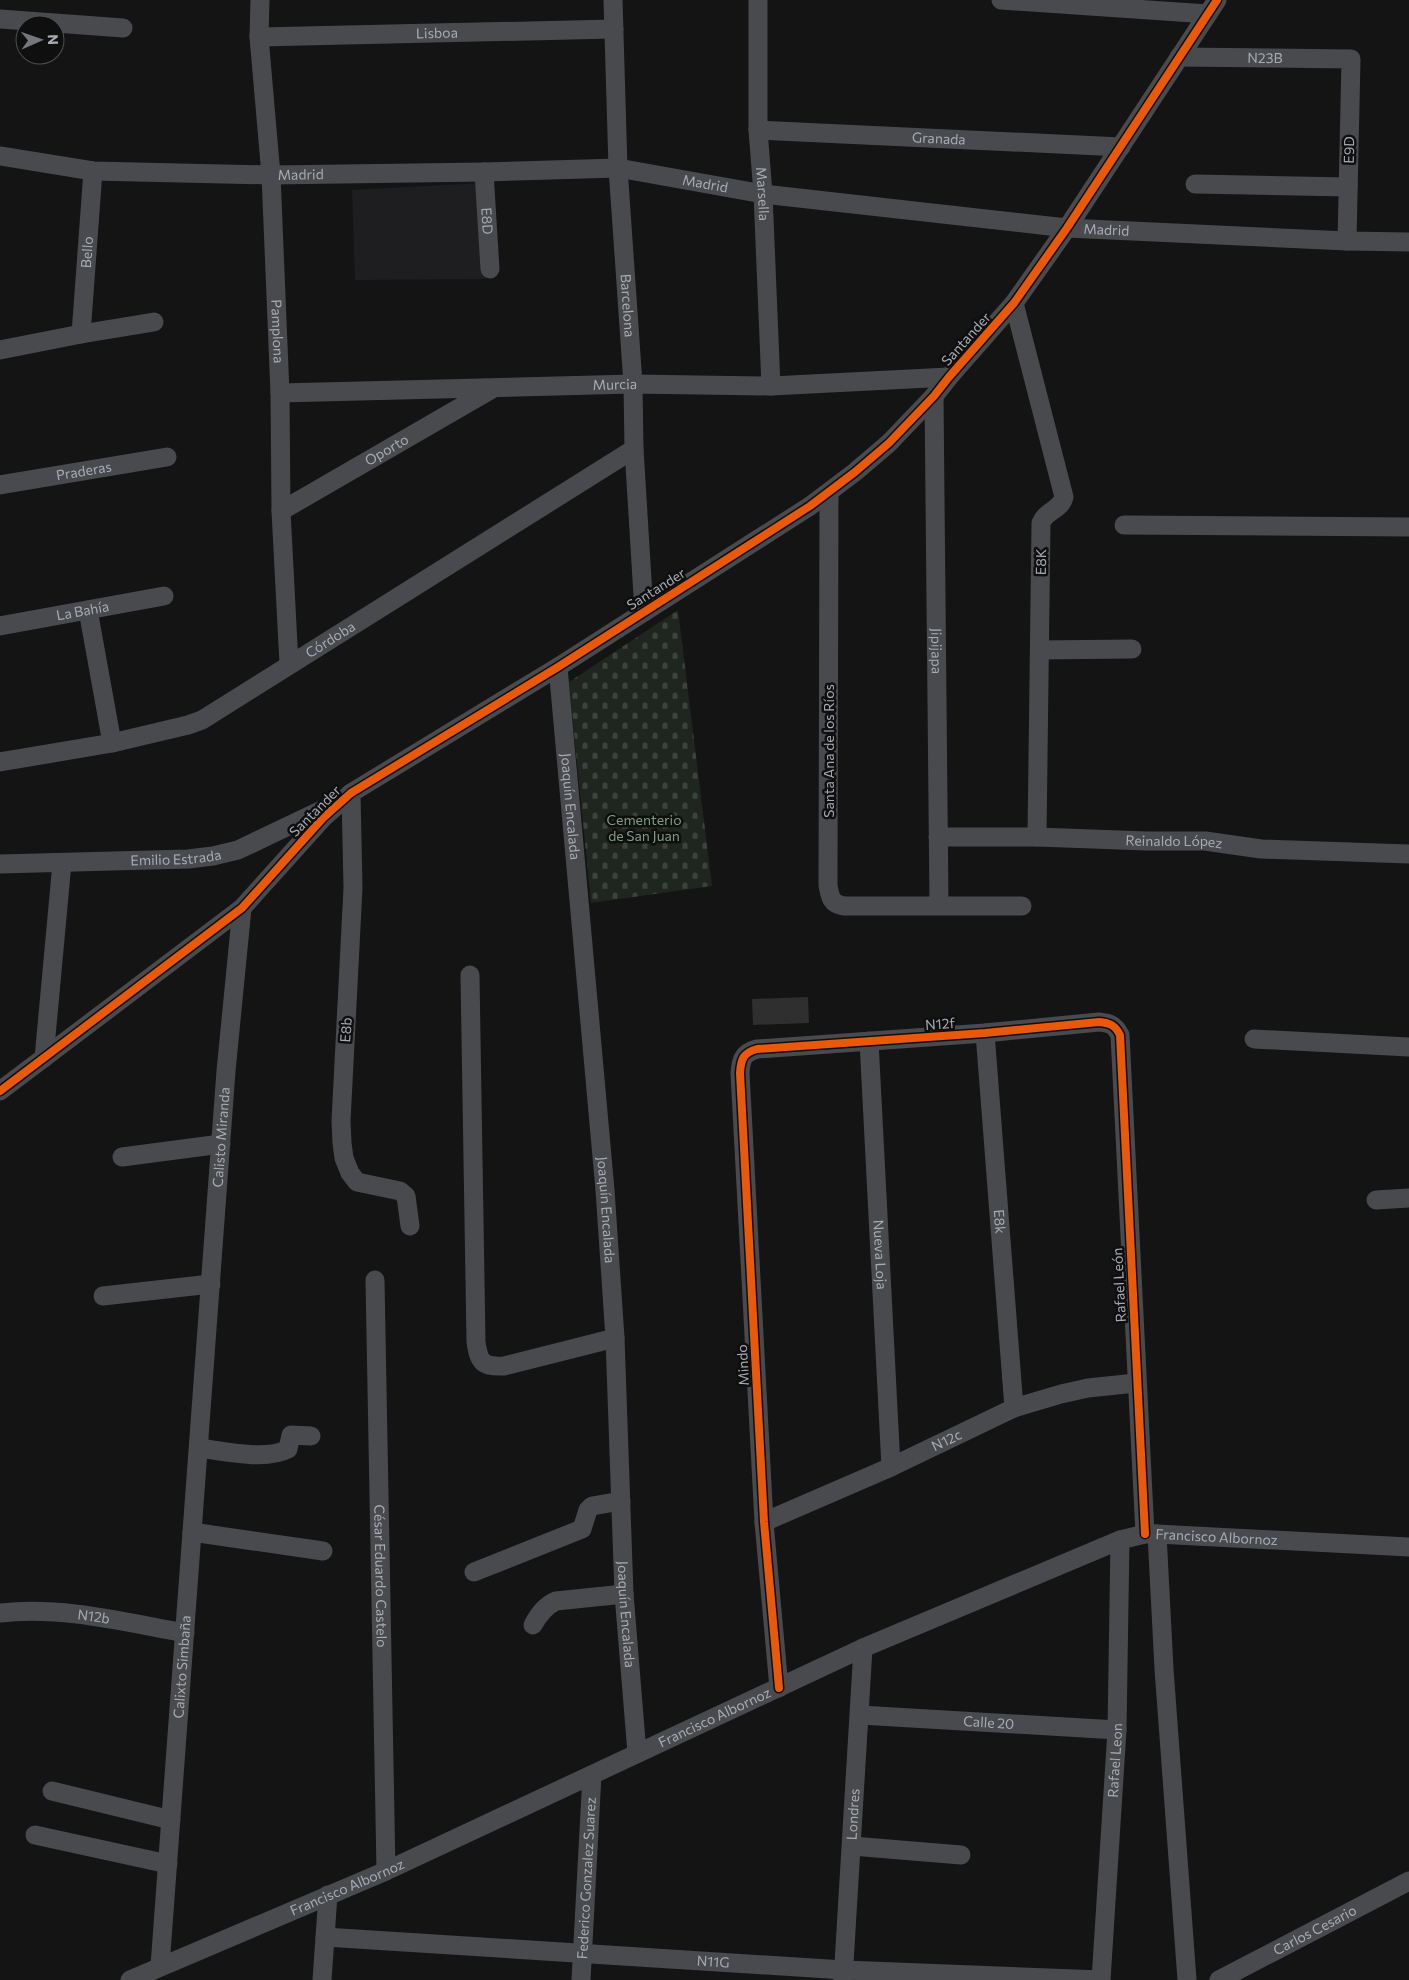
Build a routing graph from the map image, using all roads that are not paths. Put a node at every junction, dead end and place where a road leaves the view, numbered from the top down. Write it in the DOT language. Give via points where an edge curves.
graph roads {
  1 [pos="260,0"];
  2 [pos="613,0"];
  3 [pos="758,0"];
  4 [pos="1000,0"];
  5 [pos="1213,7"];
  6 [pos="0,19"];
  7 [pos="123,28"];
  8 [pos="614,29"];
  9 [pos="259,37"];
  10 [pos="1179,57"];
  11 [pos="1350,59"];
  12 [pos="758,130"];
  13 [pos="1121,147"];
  14 [pos="0,156"];
  15 [pos="618,168"];
  16 [pos="93,171"];
  17 [pos="484,172"];
  18 [pos="271,175"];
  19 [pos="1195,184"];
  20 [pos="1348,187"];
  21 [pos="763,194"];
  22 [pos="1067,228"];
  23 [pos="1347,241"];
  24 [pos="1409,242"];
  25 [pos="490,269"];
  26 [pos="1014,303"];
  27 [pos="154,322"];
  28 [pos="81,334"];
  29 [pos="0,350"];
  30 [pos="949,377"];
  31 [pos="633,384"];
  32 [pos="771,386"];
  33 [pos="493,388"];
  34 [pos="280,392"];
  35 [pos="934,396"];
  36 [pos="634,450"];
  37 [pos="167,457"];
  38 [pos="0,485"];
  39 [pos="829,492"];
  40 [pos="281,511"];
  41 [pos="1124,525"];
  42 [pos="1409,527"];
  43 [pos="164,596"];
  44 [pos="88,610"];
  45 [pos="644,612"];
  46 [pos="0,626"];
  47 [pos="1132,649"];
  48 [pos="1040,650"];
  49 [pos="289,664"];
  50 [pos="558,668"];
  51 [pos="112,743"];
  52 [pos="0,762"];
  53 [pos="345,797"];
  54 [pos="938,837"];
  55 [pos="1037,837"];
  56 [pos="1409,854"];
  57 [pos="62,862"];
  58 [pos="0,864"];
  59 [pos="939,905"];
  60 [pos="1022,906"];
  61 [pos="242,908"];
  62 [pos="470,976"];
  63 [pos="985,1033"];
  64 [pos="1120,1034"];
  65 [pos="1254,1039"];
  66 [pos="869,1041"];
  67 [pos="1409,1047"];
  68 [pos="757,1049"];
  69 [pos="44,1058"];
  70 [pos="0,1091"];
  71 [pos="221,1144"];
  72 [pos="122,1157"];
  73 [pos="1409,1198"];
  74 [pos="1376,1200"];
  75 [pos="410,1226"];
  76 [pos="375,1280"];
  77 [pos="210,1284"];
  78 [pos="103,1296"];
  79 [pos="616,1338"];
  80 [pos="204,1367"];
  81 [pos="1136,1383"];
  82 [pos="1014,1408"];
  83 [pos="310,1436"];
  84 [pos="199,1448"];
  85 [pos="891,1467"];
  86 [pos="621,1502"];
  87 [pos="764,1522"];
  88 [pos="192,1532"];
  89 [pos="1151,1534"];
  90 [pos="1120,1540"];
  91 [pos="1409,1547"];
  92 [pos="323,1551"];
  93 [pos="474,1572"];
  94 [pos="624,1594"];
  95 [pos="0,1613"];
  96 [pos="533,1625"];
  97 [pos="185,1633"];
  98 [pos="863,1648"];
  99 [pos="779,1688"];
  100 [pos="860,1715"];
  101 [pos="1117,1730"];
  102 [pos="637,1753"];
  103 [pos="592,1776"];
  104 [pos="52,1791"];
  105 [pos="170,1820"];
  106 [pos="35,1835"];
  107 [pos="852,1846"];
  108 [pos="961,1855"];
  109 [pos="168,1864"];
  110 [pos="386,1871"];
  111 [pos="1409,1881"];
  112 [pos="328,1895"];
  113 [pos="325,1937"];
  114 [pos="583,1953"];
  115 [pos="160,1966"];
  116 [pos="844,1975"];
  117 [pos="130,1980"];
  118 [pos="322,1980"];
  119 [pos="581,1980"];
  120 [pos="1101,1980"];
  121 [pos="1187,1980"];
  122 [pos="1219,1980"];
  1 -- 9 [label="street, Pamplona"];
  2 -- 8 [label="street, Barcelona"];
  3 -- 12 [label="street, Marsella"];
  4 -- 5 [label="street"];
  5 -- 10 [label="street, Santander"];
  6 -- 7 [label="street"];
  8 -- 9 [label="street, Lisboa"];
  8 -- 15 [label="street, Barcelona"];
  9 -- 18 [label="street, Pamplona"];
  10 -- 11 [label="street, N23B"];
  10 -- 13 [label="street, Santander"];
  11 -- 20 [label="street, E9D"];
  12 -- 13 [label="street, Granada"];
  12 -- 21 [label="street, Marsella"];
  13 -- 22 [label="street, Santander"];
  14 -- 16 [label="street, Madrid"];
  15 -- 17 [label="street, Madrid"];
  15 -- 21 [label="street, Madrid"];
  15 -- 31 [label="street, Barcelona"];
  16 -- 18 [label="street, Madrid"];
  16 -- 28 [label="street, Bello"];
  17 -- 18 [label="street, Madrid"];
  17 -- 25 [label="street, E8D"];
  18 -- 34 [label="street, Pamplona"];
  19 -- 20 [label="street"];
  20 -- 23 [label="street, E9D"];
  21 -- 22 [label="street, Madrid"];
  21 -- 32 [label="street, Marsella"];
  22 -- 23 [label="street, Madrid"];
  22 -- 26 [label="street, Santander"];
  23 -- 24 [label="street, Madrid"];
  26 -- 30 [label="street, Santander"];
  26 -- 48 [label="street, E8K" via="1064,497 1059,506 1045,515 1041,524"];
  27 -- 28 [label="street"];
  28 -- 29 [label="street"];
  30 -- 32 [label="street, Murcia"];
  30 -- 35 [label="street, Santander"];
  31 -- 32 [label="street, Murcia"];
  31 -- 33 [label="street, Murcia"];
  31 -- 36 [label="street, Barcelona"];
  33 -- 34 [label="street, Murcia"];
  33 -- 40 [label="street, Oporto"];
  34 -- 40 [label="street, Pamplona"];
  35 -- 39 [label="street, Santander" via="889,443"];
  35 -- 54 [label="street, Jipijapa"];
  36 -- 45 [label="street, Barcelona"];
  36 -- 49 [label="street, Córdoba"];
  37 -- 38 [label="street, Praderas"];
  39 -- 45 [label="street, Santander"];
  39 -- 59 [label="street, Santa Ana de los Ríos" via="829,894 837,905 844,906"];
  40 -- 49 [label="street, Pamplona"];
  41 -- 42 [label="street"];
  43 -- 44 [label="street, La Bahía"];
  44 -- 46 [label="street, La Bahía"];
  44 -- 51 [label="street"];
  45 -- 50 [label="street, Santander"];
  47 -- 48 [label="street"];
  48 -- 55 [label="street, E8K"];
  49 -- 51 [label="street, Córdoba" via="202,720"];
  50 -- 53 [label="street, Santander"];
  50 -- 79 [label="street, Joaquín Encalada"];
  51 -- 52 [label="street, Córdoba"];
  53 -- 57 [label="street, Emilio Estrada" via="238,850 213,856"];
  53 -- 61 [label="street, Santander"];
  53 -- 75 [label="street, E8b" via="353,888 342,1143 346,1166 357,1182 400,1191 406,1196"];
  54 -- 55 [label="street, Reinaldo López"];
  54 -- 59 [label="street, Jipijapa"];
  55 -- 56 [label="street, Reinaldo López" via="1205,841 1261,849"];
  57 -- 58 [label="street, Emilio Estrada"];
  57 -- 69 [label="street"];
  59 -- 60 [label="street"];
  61 -- 69 [label="street, Santander"];
  61 -- 71 [label="street, Calisto Miranda"];
  62 -- 79 [label="street" via="478,1356 483,1364 504,1366"];
  63 -- 64 [label="street, N12f" via="1099,1022 1116,1027"];
  63 -- 66 [label="street, N12f"];
  63 -- 82 [label="street, E8k"];
  64 -- 81 [label="street, Rafael León"];
  65 -- 67 [label="street"];
  66 -- 68 [label="street, N12f"];
  66 -- 85 [label="street, Nueva Loja"];
  68 -- 87 [label="street, Mindo" via="743,1055 740,1073"];
  69 -- 70 [label="street, Santander"];
  71 -- 72 [label="street"];
  71 -- 77 [label="street, Calisto Miranda"];
  73 -- 74 [label="street"];
  76 -- 110 [label="street, César Eduardo Castelo"];
  77 -- 78 [label="street"];
  77 -- 80 [label="street, Calisto Miranda"];
  79 -- 86 [label="street, Joaquín Encalada"];
  80 -- 84 [label="street, Calixto Simbaña"];
  81 -- 82 [label="street, N12c" via="1088,1388"];
  81 -- 89 [label="street, Rafael León"];
  82 -- 85 [label="street, N12c"];
  83 -- 84 [label="street" via="291,1436 288,1449 266,1454"];
  84 -- 88 [label="street, Calixto Simbaña"];
  85 -- 87 [label="street, N12c"];
  86 -- 93 [label="street" via="592,1506 582,1529"];
  86 -- 94 [label="street, Joaquín Encalada"];
  87 -- 99 [label="street, Mindo"];
  88 -- 92 [label="street"];
  88 -- 97 [label="street, Calixto Simbaña"];
  89 -- 90 [label="street, Francisco Albornoz"];
  89 -- 91 [label="street, Francisco Albornoz"];
  89 -- 121 [label="street, Rafael León"];
  90 -- 98 [label="street, Francisco Albornoz"];
  90 -- 101 [label="street, Rafael Leon"];
  94 -- 96 [label="street" via="556,1601 540,1612"];
  94 -- 102 [label="street, Joaquín Encalada"];
  95 -- 97 [label="street, N12b" via="22,1610 72,1614"];
  97 -- 105 [label="street, Calixto Simbaña"];
  98 -- 99 [label="street, Francisco Albornoz"];
  98 -- 100 [label="street, Londres"];
  99 -- 102 [label="street, Francisco Albornoz"];
  100 -- 101 [label="street, Calle 20"];
  100 -- 107 [label="street, Londres"];
  101 -- 120 [label="street, Rafael Leon"];
  102 -- 103 [label="street, Francisco Albornoz"];
  103 -- 110 [label="street, Francisco Albornoz"];
  103 -- 114 [label="street, Federico Gonzalez Suarez"];
  104 -- 105 [label="street"];
  105 -- 109 [label="street, Calixto Simbaña"];
  106 -- 109 [label="street"];
  107 -- 108 [label="street"];
  107 -- 116 [label="street, Londres"];
  109 -- 115 [label="street, Calixto Simbaña"];
  110 -- 112 [label="street, Francisco Albornoz"];
  111 -- 122 [label="street, Carlos Cesario"];
  112 -- 113 [label="street"];
  112 -- 115 [label="street, Francisco Albornoz"];
  113 -- 114 [label="street, N11G"];
  113 -- 118 [label="street"];
  114 -- 116 [label="street, N11G"];
  114 -- 119 [label="street, Federico Gonzalez Suarez"];
  115 -- 117 [label="street, Francisco Albornoz"];
  116 -- 120 [label="street, N11G"];
}
